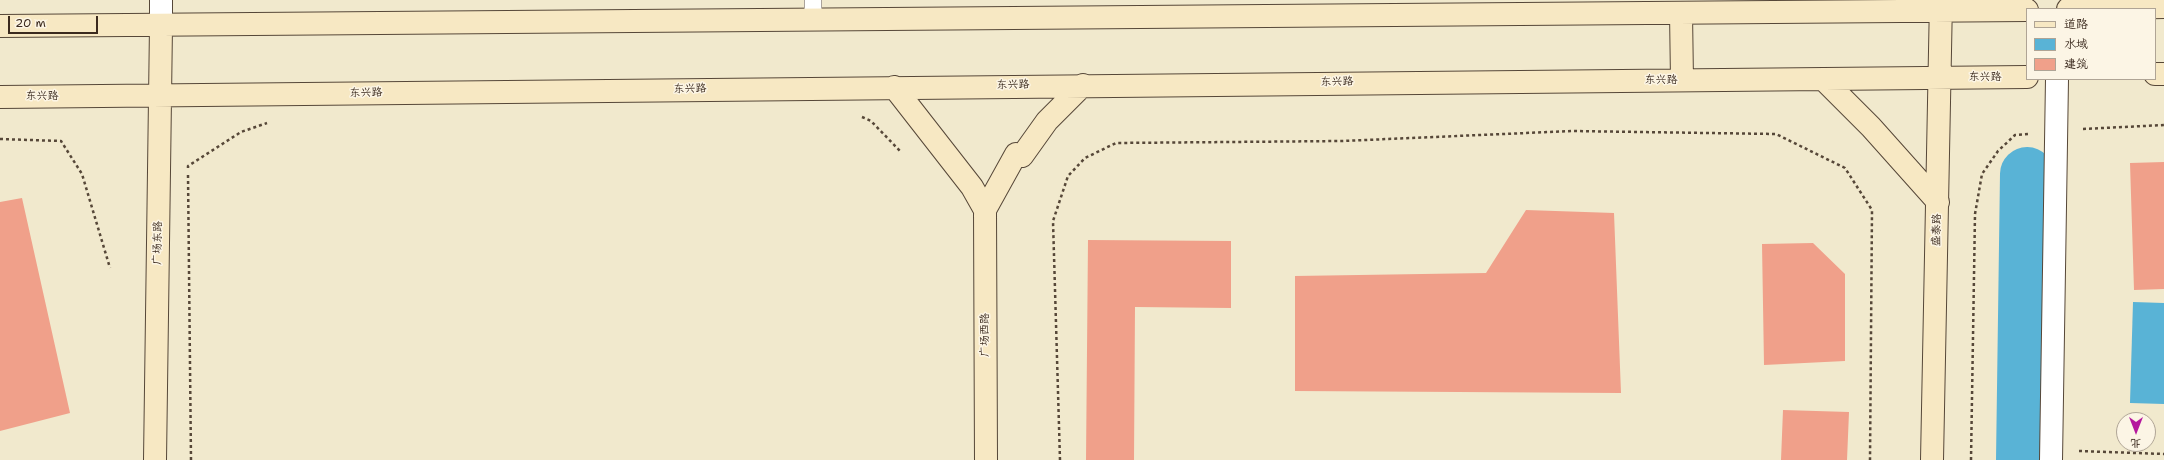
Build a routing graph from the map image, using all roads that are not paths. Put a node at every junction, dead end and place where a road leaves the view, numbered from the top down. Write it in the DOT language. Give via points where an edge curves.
graph roads {
  1 [pos="161,0"];
  2 [pos="1941,5"];
  3 [pos="1850,6"];
  4 [pos="2164,7"];
  5 [pos="2122,8"];
  6 [pos="813,10"];
  7 [pos="2026,10"];
  8 [pos="1680,13"];
  9 [pos="0,26"];
  10 [pos="161,26"];
  11 [pos="2026,77"];
  12 [pos="1941,78"];
  13 [pos="1823,79"];
  14 [pos="1682,80"];
  15 [pos="2057,80"];
  16 [pos="1083,85"];
  17 [pos="894,87"];
  18 [pos="160,96"];
  19 [pos="0,97"];
  20 [pos="1938,202"];
  21 [pos="985,210"];
  22 [pos="155,460"];
  23 [pos="986,460"];
  24 [pos="1932,460"];
  25 [pos="2051,460"];
  1 -- 10 [label="street"];
  2 -- 3 [label="main road"];
  2 -- 7 [label="main road"];
  2 -- 12 [label="main road, 盛泰路"];
  3 -- 8 [label="main road"];
  4 -- 5 [label="main road"];
  6 -- 8 [label="main road"];
  6 -- 10 [label="main road"];
  8 -- 14 [label="main road"];
  9 -- 10 [label="main road"];
  10 -- 18 [label="main road, 广场东路"];
  11 -- 12 [label="main road, 东兴路"];
  12 -- 13 [label="main road, 东兴路"];
  12 -- 20 [label="main road, 盛泰路"];
  13 -- 14 [label="main road, 东兴路"];
  13 -- 20 [label="main road" via="1871,127"];
  14 -- 16 [label="main road, 东兴路"];
  15 -- 25 [label="street"];
  16 -- 17 [label="main road, 东兴路"];
  16 -- 21 [label="main road" via="1047,121 1022,156 1016,154"];
  17 -- 18 [label="main road, 东兴路"];
  17 -- 21 [label="main road" via="972,187"];
  18 -- 19 [label="main road, 东兴路"];
  18 -- 22 [label="main road, 广场东路"];
  20 -- 24 [label="main road, 盛泰路"];
  21 -- 23 [label="main road, 广场西路"];
}
